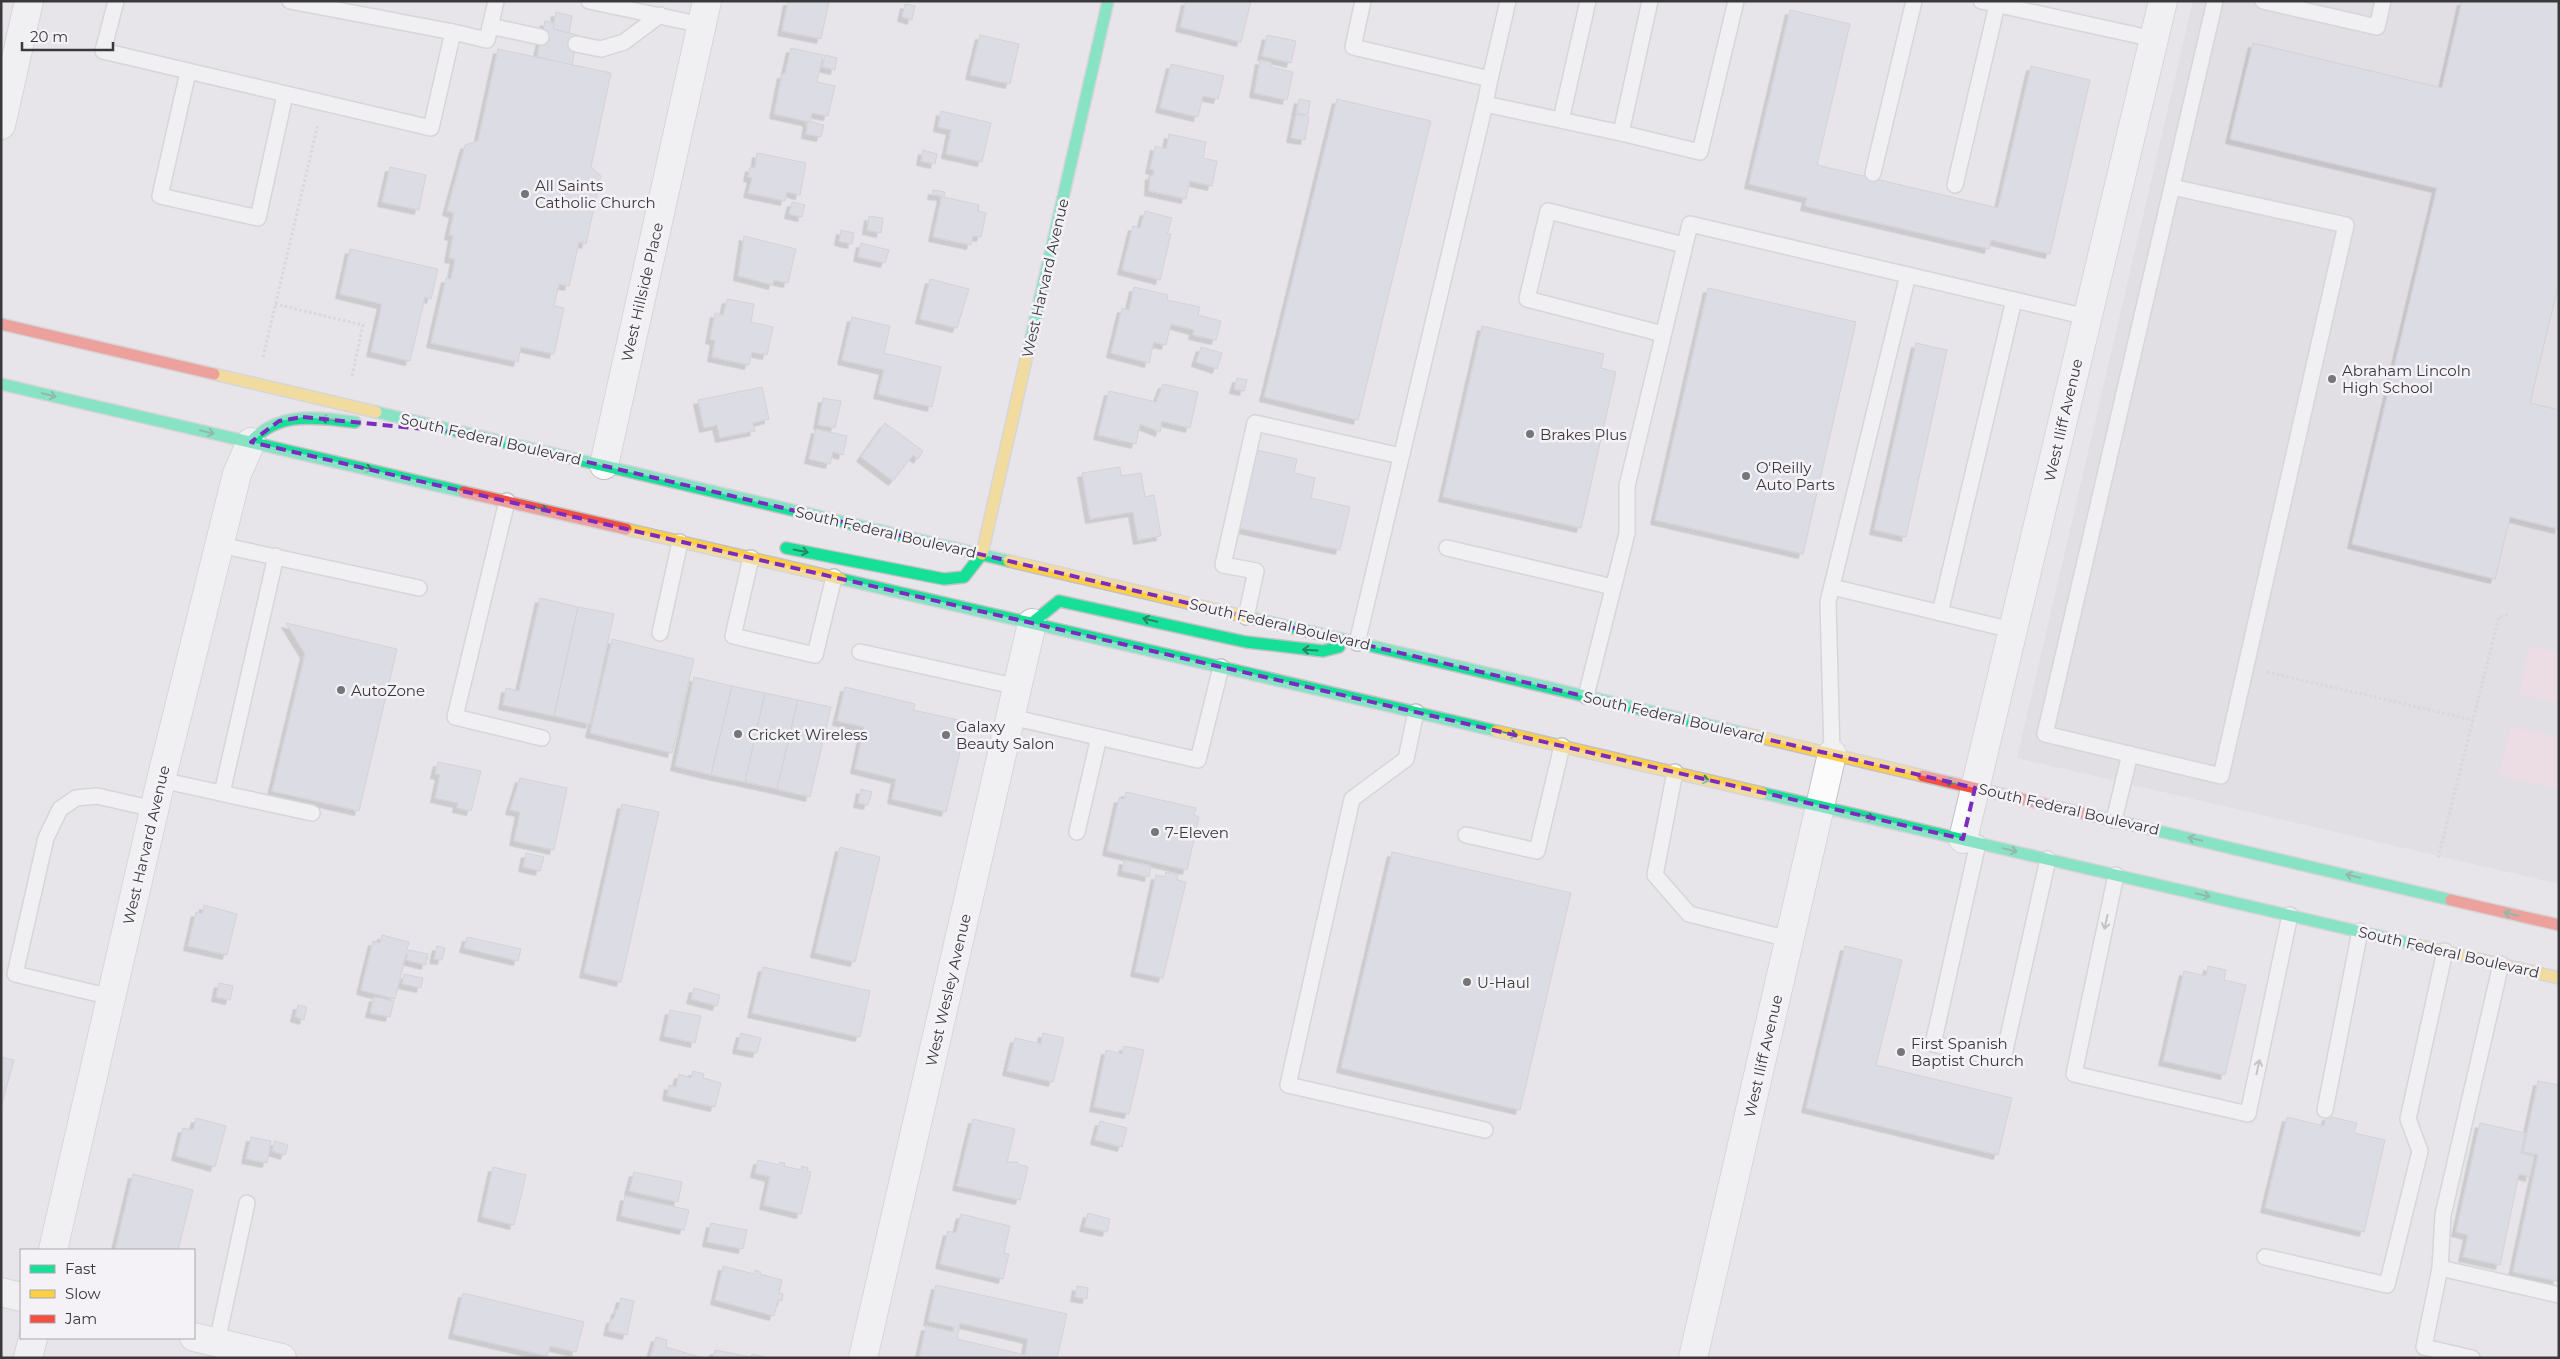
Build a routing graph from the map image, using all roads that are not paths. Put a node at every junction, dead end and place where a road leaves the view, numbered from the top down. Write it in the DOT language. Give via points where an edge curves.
graph roads {
  1 [pos="29,1"];
  2 [pos="116,1"];
  3 [pos="290,1"];
  4 [pos="496,1"];
  5 [pos="589,1"];
  6 [pos="1108,1"];
  7 [pos="1363,1"];
  8 [pos="1508,1"];
  9 [pos="1588,1"];
  10 [pos="1650,1"];
  11 [pos="1736,1"];
  12 [pos="1914,1"];
  13 [pos="1980,1"];
  14 [pos="2163,1"];
  15 [pos="2215,1"];
  16 [pos="2263,1"];
  17 [pos="2383,1"];
  18 [pos="1997,5"];
  19 [pos="704,13"];
  20 [pos="660,15"];
  21 [pos="490,26"];
  22 [pos="453,32"];
  23 [pos="541,37"];
  24 [pos="2154,38"];
  25 [pos="576,44"];
  26 [pos="188,72"];
  27 [pos="1490,79"];
  28 [pos="285,95"];
  29 [pos="1485,104"];
  30 [pos="1562,120"];
  31 [pos="1,125"];
  32 [pos="1621,133"];
  33 [pos="1873,173"];
  34 [pos="1955,185"];
  35 [pos="2172,187"];
  36 [pos="1684,245"];
  37 [pos="1908,275"];
  38 [pos="2014,300"];
  39 [pos="2088,317"];
  40 [pos="1,324"];
  41 [pos="1663,334"];
  42 [pos="1,384"];
  43 [pos="464,433"];
  44 [pos="251,442"];
  45 [pos="1401,456"];
  46 [pos="604,465"];
  47 [pos="507,501"];
  48 [pos="680,542"];
  49 [pos="220,544"];
  50 [pos="778,546"];
  51 [pos="1447,548"];
  52 [pos="750,552"];
  53 [pos="982,554"];
  54 [pos="276,556"];
  55 [pos="834,577"];
  56 [pos="1613,587"];
  57 [pos="1832,587"];
  58 [pos="419,588"];
  59 [pos="1940,613"];
  60 [pos="1246,616"];
  61 [pos="1032,623"];
  62 [pos="2012,630"];
  63 [pos="660,633"];
  64 [pos="1357,643"];
  65 [pos="860,652"];
  66 [pos="1221,667"];
  67 [pos="1018,687"];
  68 [pos="1586,696"];
  69 [pos="1416,712"];
  70 [pos="1011,717"];
  71 [pos="1099,737"];
  72 [pos="542,738"];
  73 [pos="1562,746"];
  74 [pos="1832,754"];
  75 [pos="2130,754"];
  76 [pos="1675,772"];
  77 [pos="161,780"];
  78 [pos="1975,788"];
  79 [pos="222,793"];
  80 [pos="1820,806"];
  81 [pos="154,809"];
  82 [pos="312,813"];
  83 [pos="2114,820"];
  84 [pos="1077,832"];
  85 [pos="1466,835"];
  86 [pos="1971,841"];
  87 [pos="2048,859"];
  88 [pos="2116,874"];
  89 [pos="2290,915"];
  90 [pos="2559,925"];
  91 [pos="2360,931"];
  92 [pos="1790,939"];
  93 [pos="2445,951"];
  94 [pos="2501,964"];
  95 [pos="2559,978"];
  96 [pos="111,997"];
  97 [pos="2325,1110"];
  98 [pos="1485,1130"];
  99 [pos="247,1203"];
  100 [pos="53,1249"];
  101 [pos="2265,1257"];
  102 [pos="2440,1268"];
  103 [pos="1,1292"];
  104 [pos="2559,1295"];
  105 [pos="20,1297"];
  106 [pos="33,1339"];
  107 [pos="205,1340"];
  108 [pos="28,1358"];
  109 [pos="282,1358"];
  110 [pos="863,1358"];
  111 [pos="1693,1358"];
  112 [pos="2472,1358"];
  1 -- 31 [label="street"];
  2 -- 26 [label="lane" via="103,51"];
  3 -- 22 [label="lane"];
  4 -- 21 [label="lane"];
  5 -- 20 [label="lane"];
  6 -- 53 [label="main road, West Harvard Avenue"];
  7 -- 27 [label="lane" via="1353,47"];
  8 -- 27 [label="lane"];
  9 -- 30 [label="lane"];
  10 -- 32 [label="lane"];
  11 -- 32 [label="lane" via="1700,152"];
  12 -- 33 [label="lane"];
  13 -- 18 [label="lane"];
  14 -- 24 [label="street, West Iliff Avenue"];
  15 -- 35 [label="lane"];
  16 -- 17 [label="lane" via="2376,28"];
  18 -- 24 [label="lane"];
  18 -- 34 [label="lane"];
  19 -- 20 [label="lane"];
  19 -- 46 [label="street, West Hillside Place"];
  20 -- 25 [label="lane" via="624,42 601,49"];
  21 -- 22 [label="lane" via="487,40"];
  21 -- 23 [label="lane"];
  22 -- 28 [label="lane" via="431,128"];
  24 -- 39 [label="street, West Iliff Avenue"];
  26 -- 28 [label="lane"];
  26 -- 28 [label="lane" via="160,196 258,218"];
  27 -- 29 [label="lane"];
  29 -- 30 [label="lane"];
  29 -- 45 [label="lane"];
  30 -- 32 [label="lane"];
  35 -- 75 [label="lane" via="2045,734"];
  35 -- 75 [label="lane" via="2346,224 2221,776"];
  36 -- 37 [label="lane" via="1690,224"];
  36 -- 41 [label="lane"];
  36 -- 41 [label="lane" via="1548,211 1527,299"];
  37 -- 38 [label="lane"];
  37 -- 57 [label="lane"];
  38 -- 39 [label="lane"];
  38 -- 59 [label="lane"];
  39 -- 62 [label="street, West Iliff Avenue"];
  40 -- 43 [label="main road, South Federal Boulevard"];
  41 -- 56 [label="lane" via="1627,486 1627,533"];
  42 -- 44 [label="main road, South Federal Boulevard, one-way"];
  43 -- 44 [label="main road, one-way" via="303,417 279,421"];
  43 -- 46 [label="main road, South Federal Boulevard"];
  44 -- 47 [label="main road, South Federal Boulevard, one-way"];
  44 -- 49 [label="street, West Harvard Avenue" via="237,474"];
  45 -- 60 [label="lane" via="1255,423 1223,565 1256,571"];
  45 -- 64 [label="lane"];
  46 -- 53 [label="main road, South Federal Boulevard"];
  47 -- 48 [label="main road, South Federal Boulevard, one-way"];
  47 -- 72 [label="lane" via="455,717"];
  48 -- 52 [label="main road, South Federal Boulevard"];
  48 -- 63 [label="lane"];
  49 -- 54 [label="lane"];
  49 -- 77 [label="street, West Harvard Avenue"];
  50 -- 53 [label="main road, one-way" via="944,579 964,576"];
  51 -- 56 [label="lane"];
  52 -- 55 [label="main road, South Federal Boulevard"];
  52 -- 55 [label="lane" via="733,636 815,655"];
  53 -- 60 [label="main road, South Federal Boulevard"];
  54 -- 58 [label="lane"];
  54 -- 79 [label="lane"];
  55 -- 61 [label="main road, South Federal Boulevard"];
  56 -- 68 [label="lane"];
  57 -- 59 [label="lane"];
  57 -- 74 [label="lane" via="1828,602"];
  59 -- 62 [label="lane"];
  60 -- 64 [label="main road, South Federal Boulevard"];
  64 -- 61 [label="main road, one-way" via="1323,651 1291,649 1059,601"];
  61 -- 66 [label="main road, South Federal Boulevard"];
  61 -- 67 [label="street, West Wesley Avenue"];
  62 -- 78 [label="street, West Iliff Avenue"];
  64 -- 68 [label="main road, South Federal Boulevard"];
  65 -- 67 [label="lane"];
  66 -- 69 [label="main road, South Federal Boulevard"];
  66 -- 71 [label="lane" via="1198,760"];
  67 -- 70 [label="street, West Wesley Avenue"];
  68 -- 74 [label="main road, South Federal Boulevard"];
  69 -- 73 [label="main road, South Federal Boulevard, one-way"];
  69 -- 98 [label="lane" via="1406,759 1352,799 1288,1086"];
  70 -- 71 [label="lane"];
  70 -- 110 [label="street, West Wesley Avenue"];
  71 -- 84 [label="lane"];
  73 -- 76 [label="main road, South Federal Boulevard"];
  73 -- 85 [label="lane" via="1537,851"];
  78 -- 74 [label="main road, South Federal Boulevard, one-way"];
  74 -- 80 [label="street, West Iliff Avenue"];
  75 -- 83 [label="lane"];
  76 -- 80 [label="main road, South Federal Boulevard, one-way"];
  76 -- 92 [label="lane" via="1655,875 1689,914"];
  77 -- 79 [label="lane"];
  77 -- 81 [label="street, West Harvard Avenue"];
  78 -- 83 [label="main road, South Federal Boulevard"];
  78 -- 86 [label="street, West Iliff Avenue"];
  79 -- 82 [label="lane"];
  80 -- 86 [label="main road, South Federal Boulevard, one-way"];
  80 -- 92 [label="street, West Iliff Avenue"];
  81 -- 96 [label="street, West Harvard Avenue"];
  81 -- 96 [label="lane" via="97,796 76,798 60,809 46,838 15,974"];
  90 -- 83 [label="main road, South Federal Boulevard, one-way"];
  86 -- 87 [label="main road, South Federal Boulevard, one-way"];
  86 -- 87 [label="lane" via="1933,1044 2003,1059"];
  87 -- 88 [label="main road, South Federal Boulevard"];
  88 -- 89 [label="main road, South Federal Boulevard, one-way"];
  88 -- 89 [label="lane, one-way" via="2074,1074 2248,1114"];
  89 -- 91 [label="main road, South Federal Boulevard"];
  91 -- 93 [label="main road, South Federal Boulevard"];
  91 -- 97 [label="lane"];
  92 -- 111 [label="street, West Iliff Avenue"];
  93 -- 94 [label="main road, South Federal Boulevard"];
  93 -- 101 [label="lane" via="2408,1118 2420,1151 2387,1285"];
  94 -- 95 [label="main road, South Federal Boulevard"];
  94 -- 102 [label="lane" via="2443,1215"];
  96 -- 100 [label="street, West Harvard Avenue"];
  99 -- 107 [label="lane"];
  102 -- 104 [label="lane"];
  102 -- 112 [label="lane" via="2424,1347"];
  103 -- 105 [label="street"];
  106 -- 108 [label="street"];
  107 -- 109 [label="street"];
}
